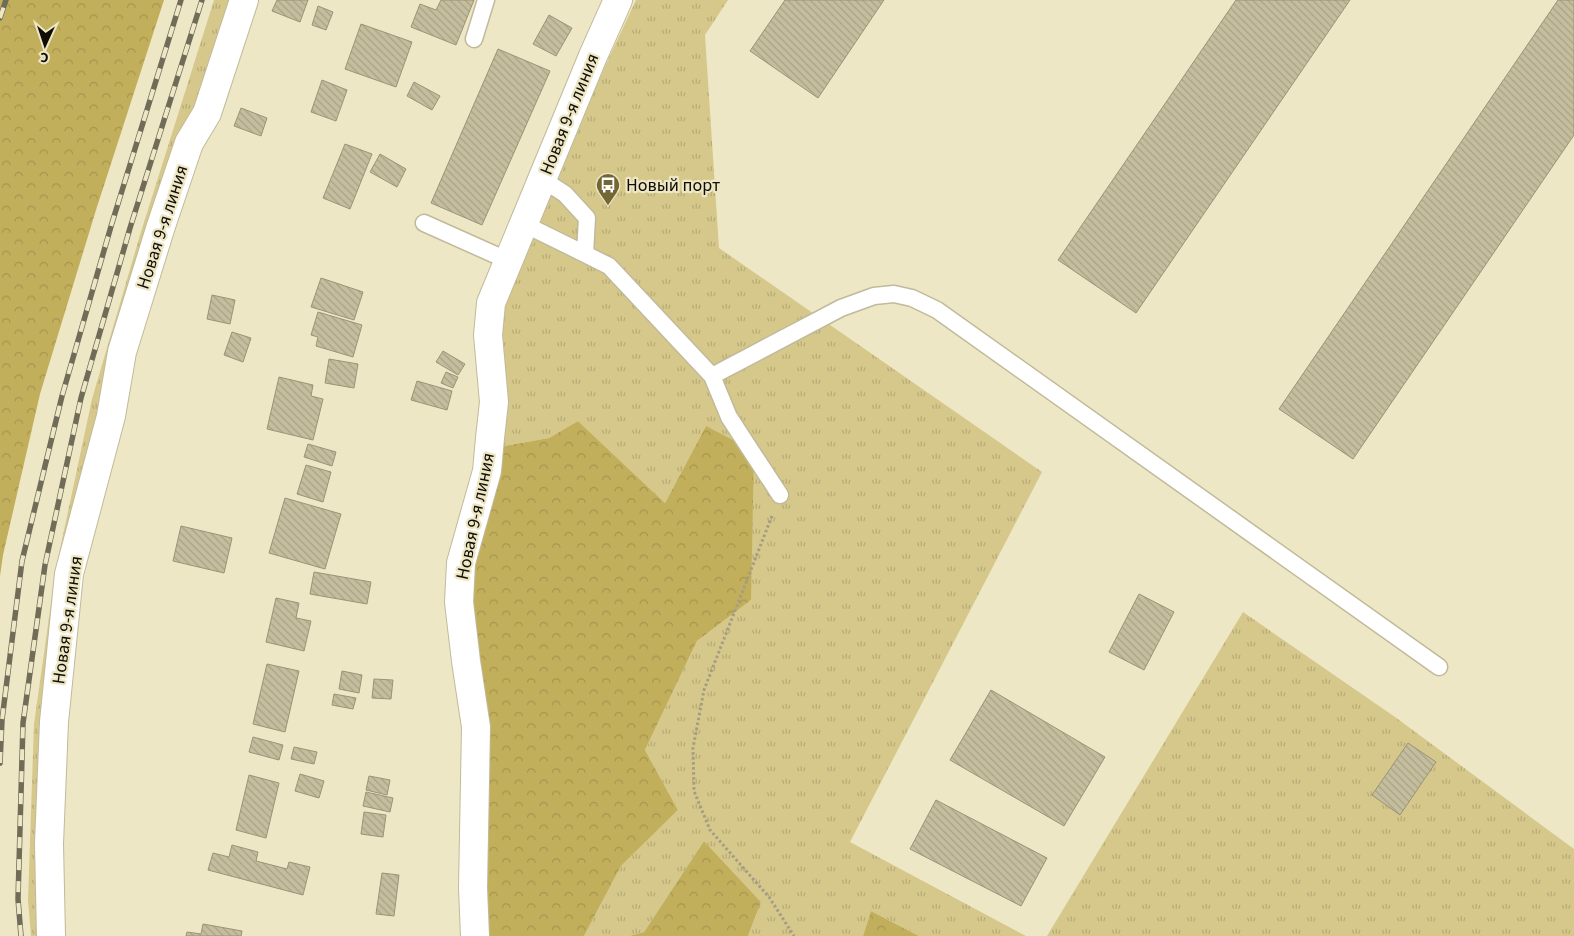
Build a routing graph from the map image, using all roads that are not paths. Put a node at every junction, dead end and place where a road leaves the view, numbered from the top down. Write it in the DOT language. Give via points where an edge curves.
graph roads {
  1 [pos="244,0"];
  2 [pos="486,0"];
  3 [pos="618,0"];
  4 [pos="474,39"];
  5 [pos="542,179"];
  6 [pos="424,223"];
  7 [pos="524,224"];
  8 [pos="584,254"];
  9 [pos="509,260"];
  10 [pos="712,376"];
  11 [pos="780,494"];
  12 [pos="1439,667"];
  13 [pos="51,936"];
  14 [pos="475,936"];
  1 -- 13 [label="street, Новая 9-я линия" via="207,113 189,143 124,343 111,416 70,574 54,722 49,844"];
  2 -- 4 [label="lane"];
  3 -- 5 [label="street, Новая 9-я линия"];
  5 -- 7 [label="street, Новая 9-я линия"];
  5 -- 8 [label="lane" via="565,194 587,218"];
  6 -- 9 [label="lane"];
  7 -- 8 [label="lane"];
  7 -- 9 [label="street, Новая 9-я линия"];
  8 -- 10 [label="lane" via="609,266"];
  9 -- 14 [label="street, Новая 9-я линия" via="491,303 488,335 494,402 486,471 461,563 459,602 476,728"];
  10 -- 11 [label="lane" via="729,417"];
  10 -- 12 [label="lane" via="841,308 874,296 894,294 912,298 937,310"];
}
